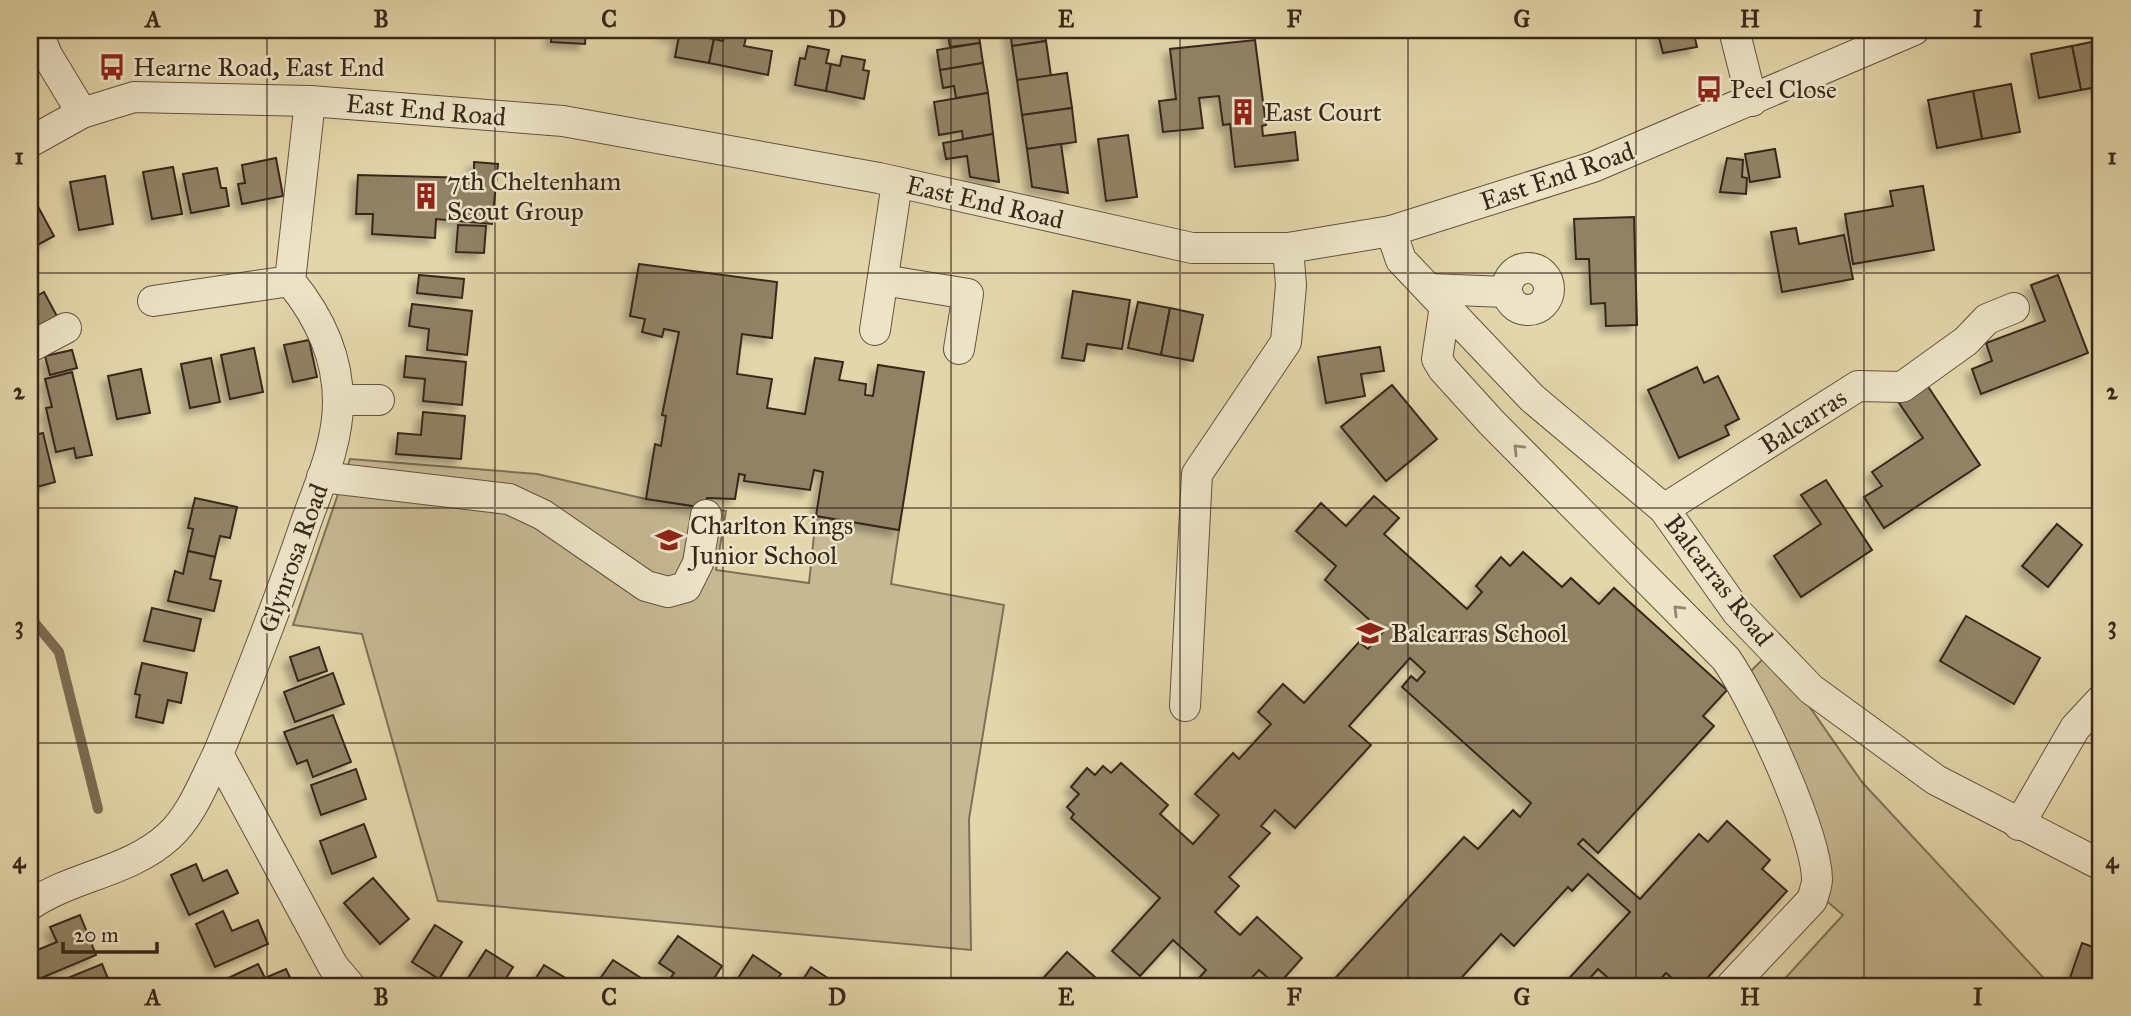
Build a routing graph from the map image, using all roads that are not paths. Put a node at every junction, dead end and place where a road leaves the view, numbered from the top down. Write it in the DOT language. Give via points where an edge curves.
graph roads {
  1 [pos="37,30"];
  2 [pos="1734,30"];
  3 [pos="1914,30"];
  4 [pos="310,101"];
  5 [pos="1752,101"];
  6 [pos="82,113"];
  7 [pos="30,142"];
  8 [pos="897,183"];
  9 [pos="1391,231"];
  10 [pos="1288,248"];
  11 [pos="883,280"];
  12 [pos="290,281"];
  13 [pos="1506,292"];
  14 [pos="1437,297"];
  15 [pos="153,301"];
  16 [pos="2014,308"];
  17 [pos="66,328"];
  18 [pos="875,330"];
  19 [pos="30,347"];
  20 [pos="959,349"];
  21 [pos="338,400"];
  22 [pos="379,400"];
  23 [pos="322,477"];
  24 [pos="1664,509"];
  25 [pos="706,514"];
  26 [pos="1760,637"];
  27 [pos="1726,659"];
  28 [pos="2101,700"];
  29 [pos="1185,706"];
  30 [pos="218,754"];
  31 [pos="2019,825"];
  32 [pos="2101,865"];
  33 [pos="30,905"];
  34 [pos="349,986"];
  35 [pos="1731,986"];
  1 -- 6 [label="street"];
  2 -- 5 [label="street"];
  3 -- 5 [label="street, East End Road"];
  4 -- 6 [label="street, East End Road" via="134,97"];
  4 -- 8 [label="street, East End Road" via="562,121"];
  4 -- 12 [label="street"];
  5 -- 9 [label="street, East End Road" via="1593,167"];
  6 -- 7 [label="street, East End Road"];
  8 -- 10 [label="street, East End Road" via="1192,248"];
  8 -- 11 [label="street"];
  9 -- 10 [label="street, East End Road"];
  9 -- 14 [label="street, Balcarras Road" via="1401,260"];
  10 -- 29 [label="street" via="1292,285 1286,342 1197,474"];
  11 -- 18 [label="street"];
  11 -- 20 [label="street" via="968,294"];
  12 -- 15 [label="street"];
  12 -- 21 [label="street, Glynrosa Road" via="320,324 330,348"];
  13 -- 14 [label="street"];
  14 -- 24 [label="street, Balcarras Road" via="1532,398"];
  27 -- 14 [label="street, one-way" via="1443,369 1437,359"];
  16 -- 24 [label="street, Balcarras" via="1987,319 1966,341 1902,387 1858,386"];
  17 -- 19 [label="street"];
  21 -- 22 [label="street"];
  21 -- 23 [label="street, Glynrosa Road" via="333,447"];
  23 -- 25 [label="street" via="509,499 542,515 646,586 668,592 686,587 694,576"];
  23 -- 30 [label="street, Glynrosa Road" via="272,623"];
  24 -- 26 [label="street, Balcarras Road"];
  26 -- 27 [label="street"];
  26 -- 31 [label="street, Balcarras Road" via="1811,689 1926,773"];
  27 -- 35 [label="street" via="1762,724 1800,817 1817,882 1812,900"];
  28 -- 31 [label="street" via="2075,728"];
  30 -- 33 [label="street, Glynrosa Road" via="191,809 169,836 114,869"];
  30 -- 34 [label="street" via="333,966"];
  31 -- 32 [label="street, Balcarras Road"];
}
